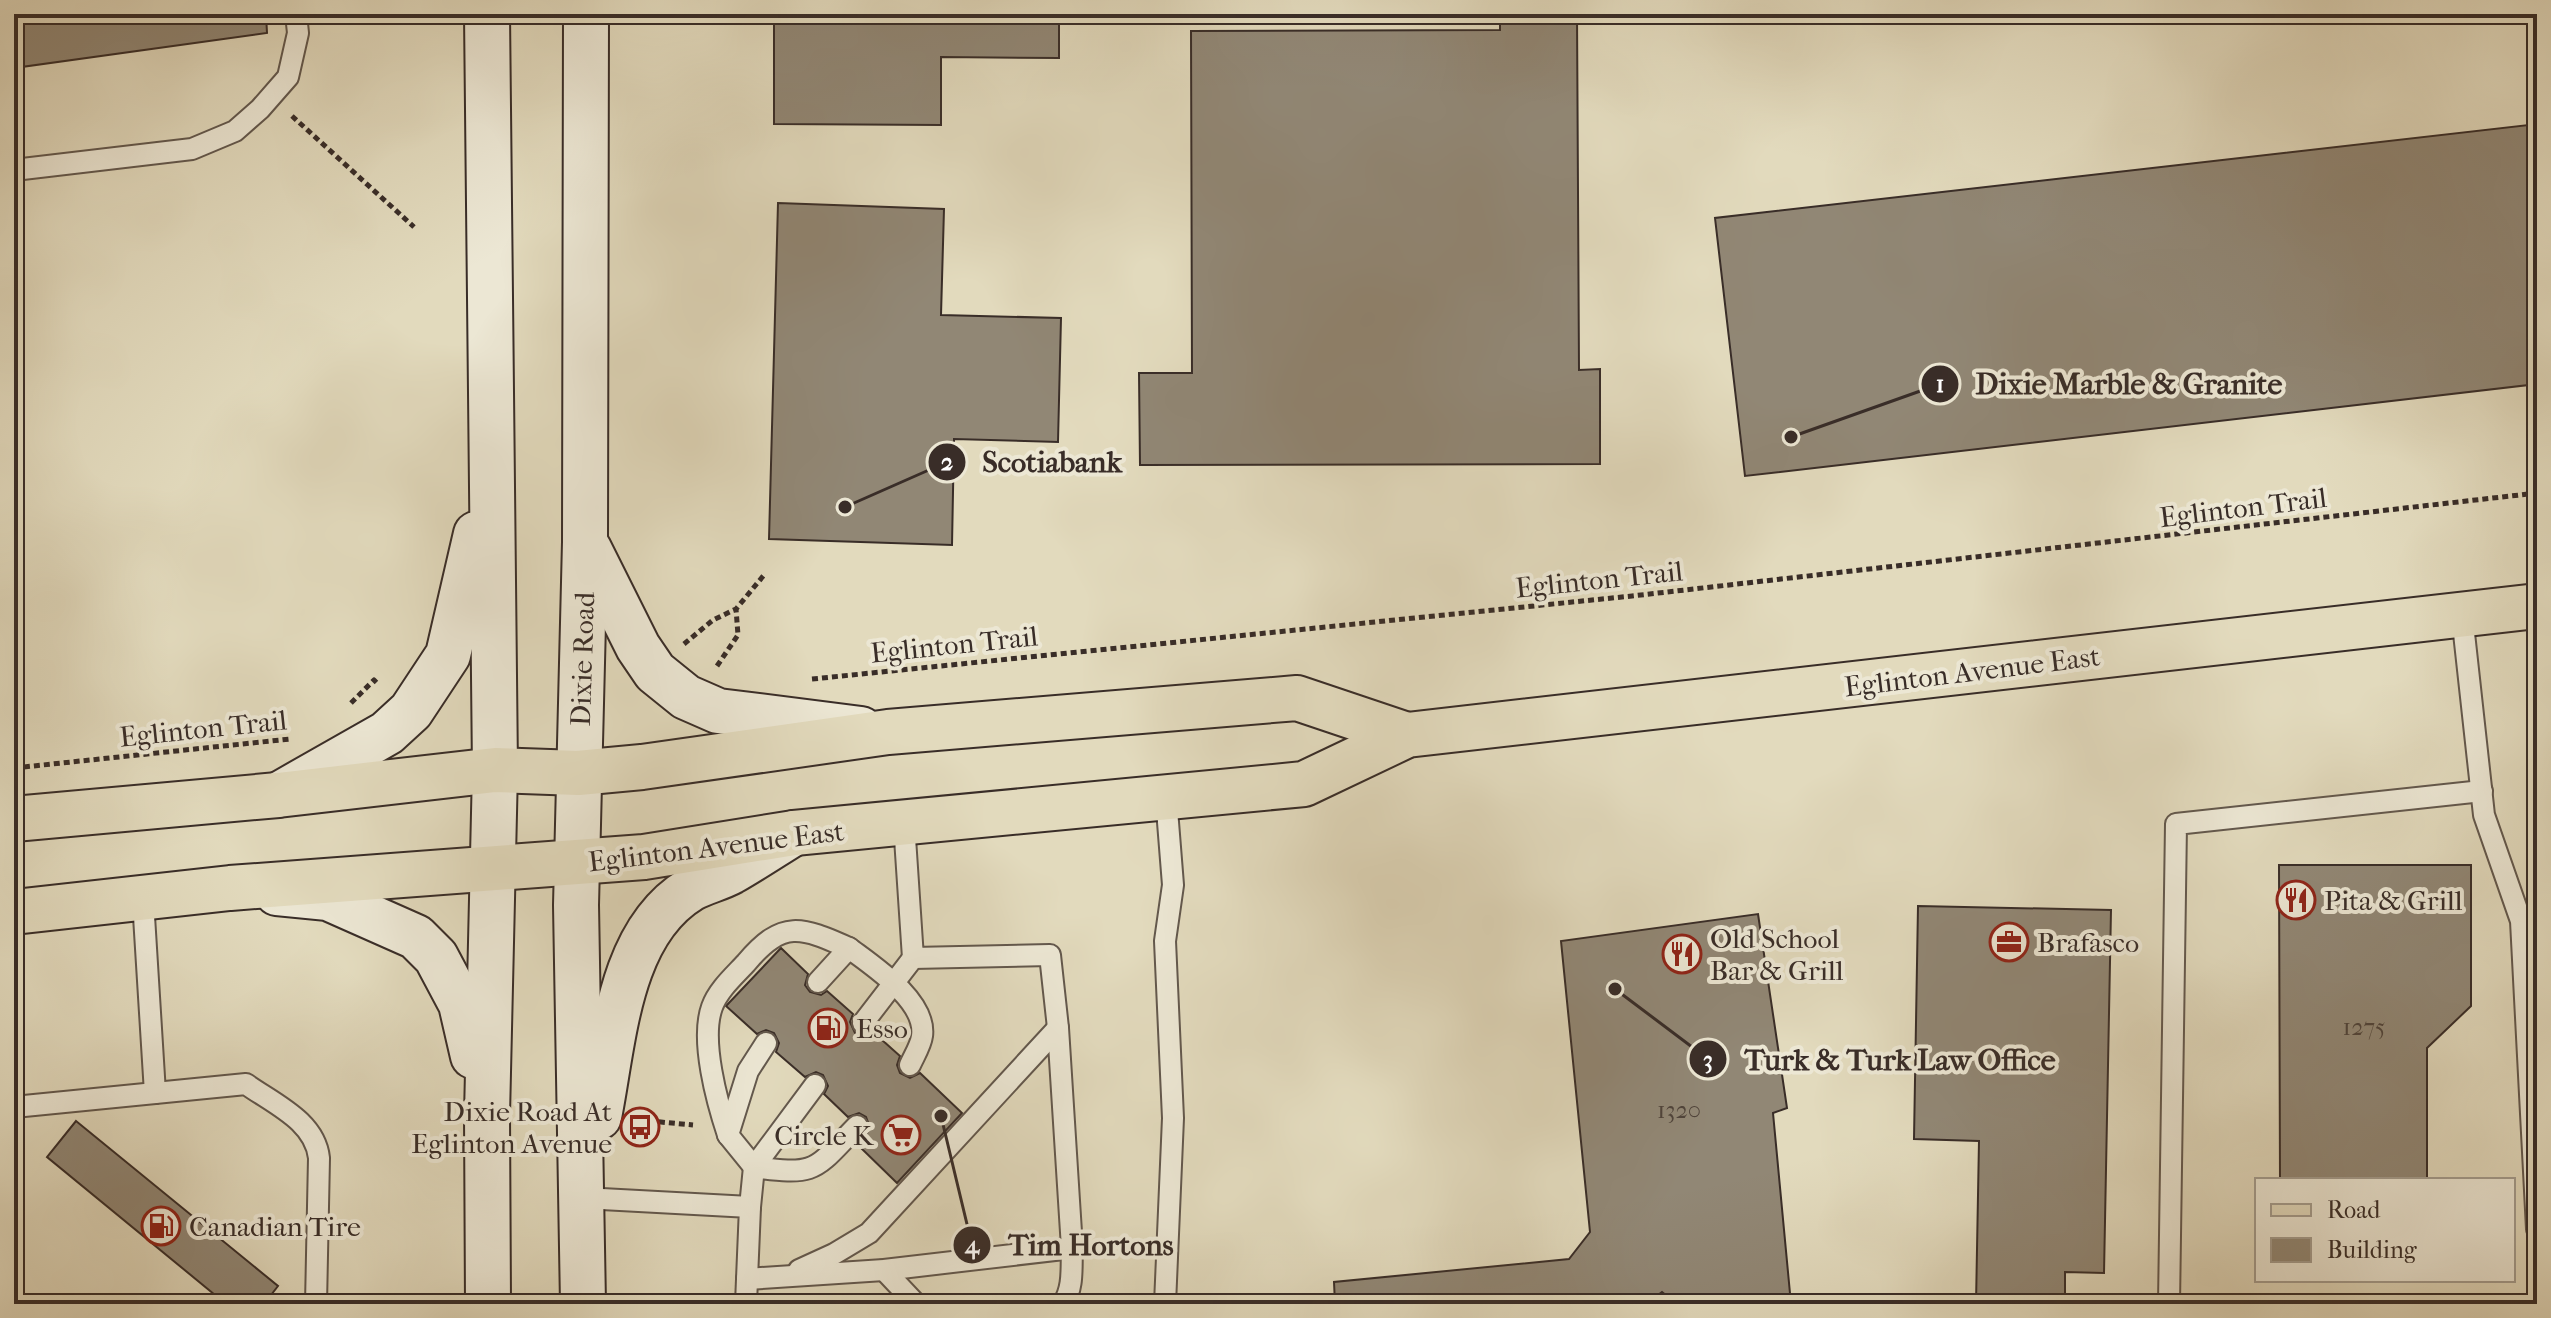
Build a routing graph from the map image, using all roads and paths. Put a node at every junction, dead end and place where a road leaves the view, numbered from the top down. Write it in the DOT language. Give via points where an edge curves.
graph roads {
  1 [pos="296,14"];
  2 [pos="487,14"];
  3 [pos="586,14"];
  4 [pos="271,97"];
  5 [pos="14,170"];
  6 [pos="414,227"];
  7 [pos="493,462"];
  8 [pos="2537,493"];
  9 [pos="585,542"];
  10 [pos="764,575"];
  11 [pos="2537,606"];
  12 [pos="736,609"];
  13 [pos="2462,615"];
  14 [pos="683,645"];
  15 [pos="715,668"];
  16 [pos="374,680"];
  17 [pos="804,680"];
  18 [pos="340,714"];
  19 [pos="888,732"];
  20 [pos="1407,735"];
  21 [pos="302,737"];
  22 [pos="14,768"];
  23 [pos="495,770"];
  24 [pos="578,773"];
  25 [pos="2482,791"];
  26 [pos="278,795"];
  27 [pos="1166,797"];
  28 [pos="14,819"];
  29 [pos="904,823"];
  30 [pos="794,833"];
  31 [pos="579,863"];
  32 [pos="494,870"];
  33 [pos="230,888"];
  34 [pos="143,900"];
  35 [pos="14,912"];
  36 [pos="849,948"];
  37 [pos="913,958"];
  38 [pos="818,982"];
  39 [pos="894,982"];
  40 [pos="863,1023"];
  41 [pos="1058,1028"];
  42 [pos="766,1043"];
  43 [pos="910,1065"];
  44 [pos="815,1085"];
  45 [pos="155,1093"];
  46 [pos="14,1107"];
  47 [pos="487,1115"];
  48 [pos="639,1120"];
  49 [pos="857,1126"];
  50 [pos="727,1131"];
  51 [pos="754,1167"];
  52 [pos="583,1198"];
  53 [pos="750,1207"];
  54 [pos="2537,1229"];
  55 [pos="1072,1248"];
  56 [pos="884,1270"];
  57 [pos="788,1275"];
  58 [pos="747,1279"];
  59 [pos="316,1304"];
  60 [pos="488,1304"];
  61 [pos="583,1304"];
  62 [pos="746,1304"];
  63 [pos="916,1304"];
  64 [pos="1063,1304"];
  65 [pos="1165,1304"];
  66 [pos="2169,1304"];
  1 -- 4 [label="lane" via="298,33 288,77"];
  2 -- 7 [label="main road"];
  3 -- 9 [label="main road, Dixie Road"];
  4 -- 5 [label="lane" via="235,131 192,149"];
  4 -- 6 [label="path"];
  7 -- 23 [label="main road"];
  7 -- 26 [label="main road" via="448,655 411,711 387,733"];
  8 -- 17 [label="path, Eglinton Trail" via="1647,595"];
  9 -- 19 [label="main road" via="638,647 655,672 686,697 718,711"];
  9 -- 24 [label="main road, Dixie Road"];
  10 -- 12 [label="path"];
  11 -- 13 [label="main road, Eglinton Avenue East"];
  12 -- 14 [label="path"];
  12 -- 15 [label="path" via="738,635"];
  13 -- 20 [label="main road, Eglinton Avenue East"];
  13 -- 25 [label="lane"];
  16 -- 18 [label="path"];
  19 -- 20 [label="main road, Eglinton Avenue East" via="1297,698"];
  19 -- 24 [label="main road, Eglinton Avenue East"];
  20 -- 27 [label="main road, Eglinton Avenue East" via="1304,784"];
  21 -- 22 [label="path, Eglinton Trail"];
  23 -- 24 [label="main road, Eglinton Avenue East"];
  23 -- 26 [label="main road, Eglinton Avenue East"];
  23 -- 32 [label="main road"];
  24 -- 31 [label="main road, Dixie Road"];
  25 -- 54 [label="lane" via="2484,815 2521,921"];
  25 -- 66 [label="lane" via="2176,824"];
  26 -- 28 [label="main road, Eglinton Avenue East"];
  27 -- 29 [label="main road, Eglinton Avenue East"];
  27 -- 65 [label="lane" via="1173,885 1165,941 1173,1118"];
  29 -- 30 [label="main road, Eglinton Avenue East"];
  29 -- 37 [label="lane"];
  30 -- 31 [label="main road, Eglinton Avenue East"];
  30 -- 52 [label="main road" via="729,873 691,889 657,918 634,957"];
  31 -- 32 [label="main road, Eglinton Avenue East"];
  31 -- 52 [label="main road, Dixie Road"];
  32 -- 33 [label="main road, Eglinton Avenue East"];
  32 -- 47 [label="main road"];
  33 -- 34 [label="main road, Eglinton Avenue East"];
  33 -- 47 [label="main road" via="328,898 416,937 436,957 461,1004"];
  34 -- 35 [label="main road, Eglinton Avenue East"];
  34 -- 45 [label="lane"];
  36 -- 38 [label="lane"];
  36 -- 39 [label="lane"];
  36 -- 50 [label="lane" via="803,931 785,931 770,937 720,992 711,1008 709,1045"];
  37 -- 39 [label="lane"];
  37 -- 41 [label="lane" via="1050,955"];
  39 -- 40 [label="lane"];
  39 -- 43 [label="lane" via="921,1024 923,1035"];
  41 -- 55 [label="lane"];
  41 -- 57 [label="lane" via="869,1233"];
  42 -- 50 [label="lane" via="748,1071"];
  44 -- 51 [label="lane"];
  45 -- 46 [label="lane"];
  45 -- 59 [label="lane" via="246,1084 307,1127 318,1143 319,1158"];
  47 -- 60 [label="main road"];
  48 -- 50 [label="path"];
  49 -- 51 [label="lane" via="816,1167 794,1173"];
  50 -- 51 [label="lane"];
  51 -- 53 [label="lane"];
  52 -- 53 [label="lane"];
  52 -- 61 [label="main road, Dixie Road"];
  53 -- 58 [label="lane"];
  55 -- 56 [label="lane"];
  55 -- 64 [label="lane" via="1071,1280"];
  56 -- 57 [label="lane"];
  56 -- 63 [label="lane"];
  57 -- 58 [label="lane"];
  58 -- 62 [label="lane"];
}
